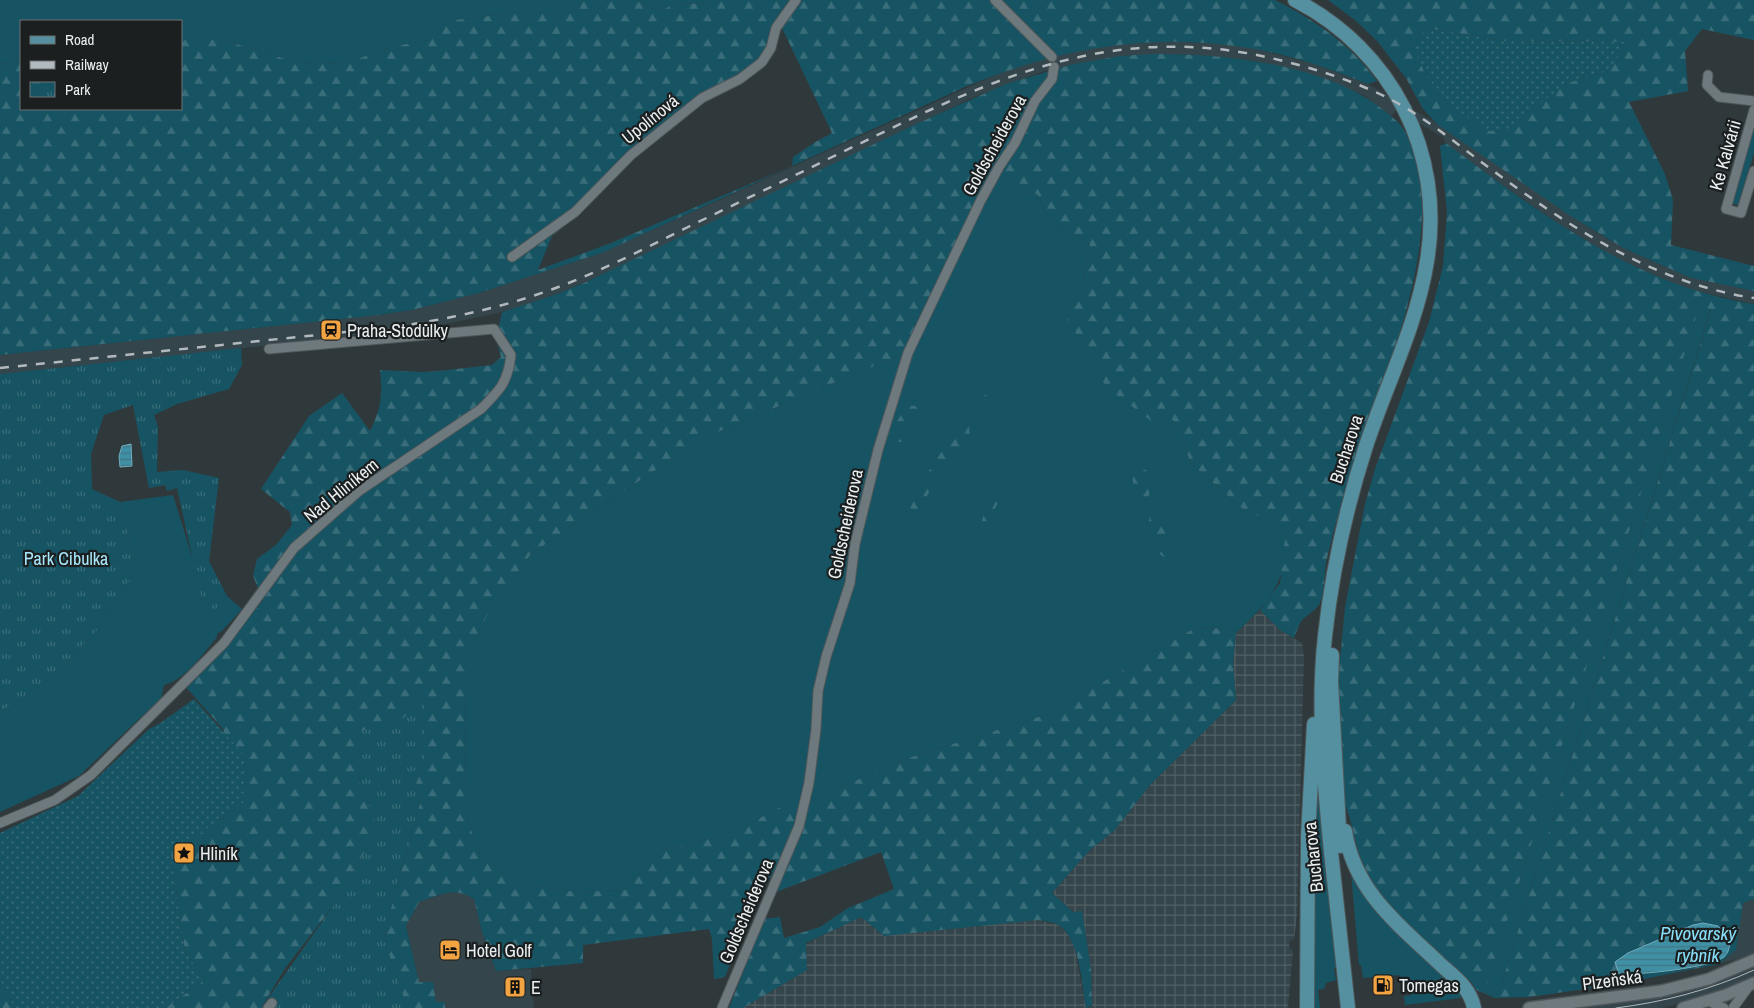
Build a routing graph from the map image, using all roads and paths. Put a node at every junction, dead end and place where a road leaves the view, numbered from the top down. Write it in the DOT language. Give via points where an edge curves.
graph roads {
  1 [pos="796,0"];
  2 [pos="995,0"];
  3 [pos="1295,0"];
  4 [pos="1313,0"];
  5 [pos="1052,57"];
  6 [pos="1054,67"];
  7 [pos="1708,75"];
  8 [pos="1754,101"];
  9 [pos="1754,110"];
  10 [pos="1754,171"];
  11 [pos="512,257"];
  12 [pos="269,349"];
  13 [pos="1333,606"];
  14 [pos="1329,637"];
  15 [pos="1320,694"];
  16 [pos="1338,807"];
  17 [pos="0,823"];
  18 [pos="1754,960"];
  19 [pos="1348,967"];
  20 [pos="1306,973"];
  21 [pos="1753,983"];
  22 [pos="1708,1000"];
  23 [pos="722,1008"];
  24 [pos="1300,1008"];
  25 [pos="1307,1008"];
  26 [pos="1348,1008"];
  27 [pos="1357,1008"];
  28 [pos="1474,1008"];
  29 [pos="1529,1008"];
  30 [pos="1683,1008"];
  31 [pos="1724,1008"];
  32 [pos="1733,1008"];
  1 -- 11 [label="street, Upolínová" via="776,28 771,48 762,62 740,79 702,98 631,155 575,212"];
  2 -- 5 [label="street"];
  3 -- 13 [label="main road, Bucharova" via="1344,32 1389,83 1411,123 1428,174 1430,201 1430,240 1422,284 1354,485 1338,548"];
  4 -- 13 [label="main road, Bucharova" via="1361,36 1385,62 1411,102 1432,155 1440,212 1440,235 1430,290 1368,467"];
  6 -- 23 [label="street, Goldscheiderova" via="1052,79 1035,101 1015,143 981,200 908,353 878,450 855,544 850,583 818,691 809,783 799,826"];
  7 -- 8 [label="street" via="1707,85 1719,97"];
  9 -- 10 [label="street, Ke Kalvárii" via="1726,209 1741,213"];
  12 -- 17 [label="street, Nad Hliníkem" via="332,346 410,335 494,329 511,355 506,382 480,409 360,491 294,548 224,643 91,775 55,800"];
  13 -- 14 [label="main road, Bucharova"];
  14 -- 15 [label="main road, Bucharova"];
  14 -- 16 [label="main road, Bucharova"];
  15 -- 19 [label="main road, Bucharova" via="1328,817"];
  15 -- 20 [label="main road" via="1312,756"];
  16 -- 19 [label="main road, Bucharova"];
  16 -- 28 [label="main road" via="1355,864 1372,898 1466,988"];
  18 -- 29 [label="main road, Plzeňská" via="1709,979 1661,991"];
  19 -- 26 [label="main road"];
  19 -- 27 [label="main road"];
  20 -- 24 [label="main road"];
  20 -- 25 [label="main road"];
  21 -- 22 [label="main road"];
  21 -- 32 [label="street"];
  22 -- 30 [label="main road"];
  22 -- 31 [label="street"];
}
